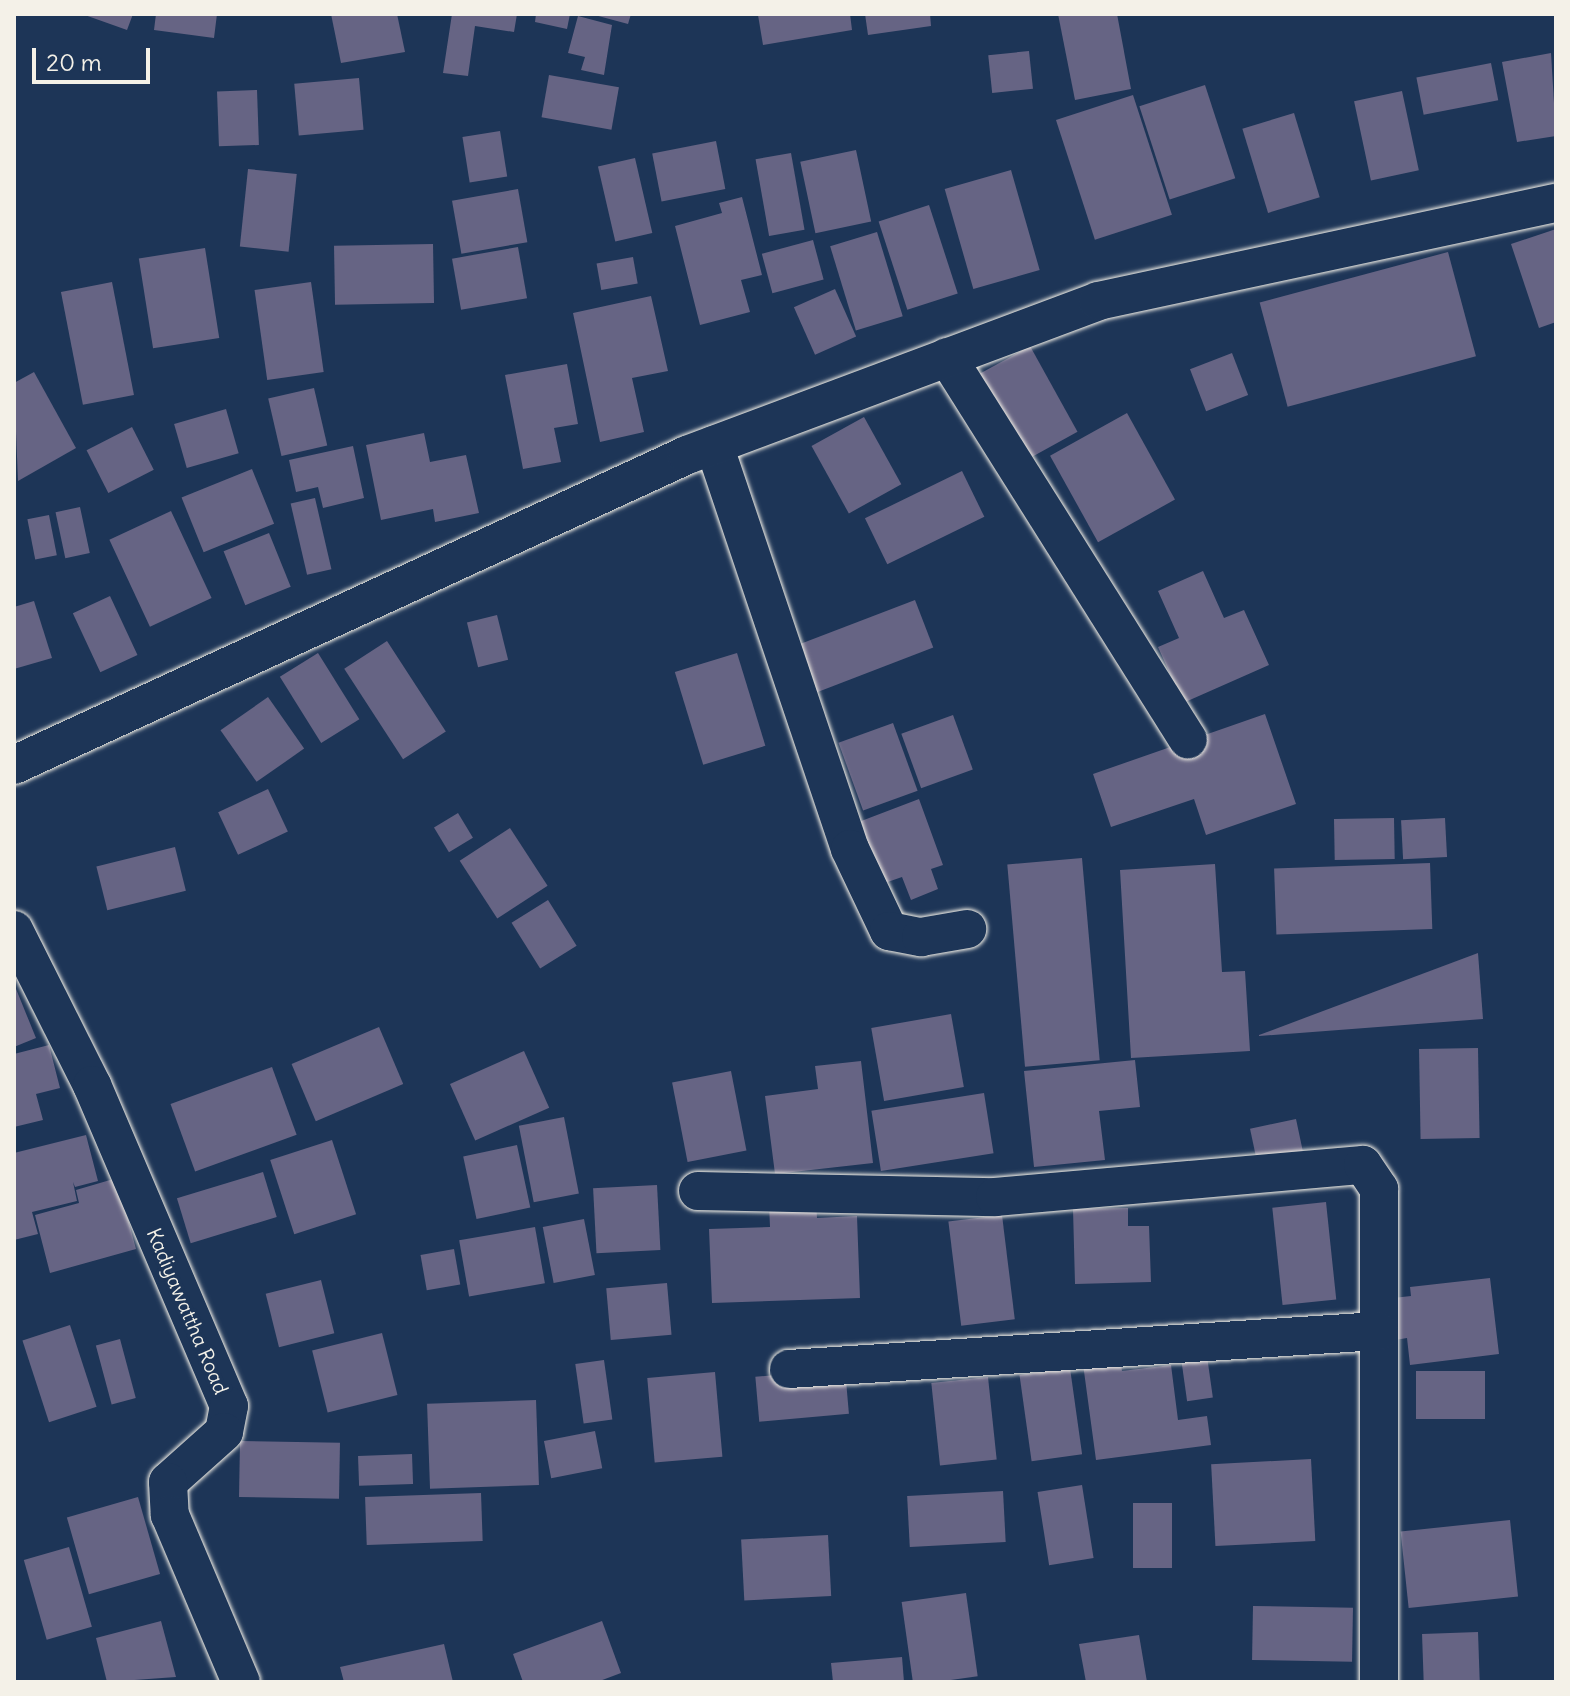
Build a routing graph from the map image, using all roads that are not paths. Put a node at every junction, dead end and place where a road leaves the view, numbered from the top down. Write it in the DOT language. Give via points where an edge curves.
graph roads {
  1 [pos="1556,203"];
  2 [pos="947,357"];
  3 [pos="714,445"];
  4 [pos="1188,739"];
  5 [pos="14,765"];
  6 [pos="967,929"];
  7 [pos="14,930"];
  8 [pos="698,1191"];
  9 [pos="1379,1331"];
  10 [pos="789,1369"];
  11 [pos="241,1682"];
  12 [pos="1379,1682"];
  1 -- 2 [label="street" via="1098,301"];
  2 -- 3 [label="street"];
  2 -- 4 [label="street"];
  3 -- 5 [label="street"];
  3 -- 6 [label="street" via="850,849 889,931 921,937"];
  7 -- 11 [label="street, Kadiyawattha Road" via="92,1085 229,1406 224,1432 168,1482 170,1515"];
  8 -- 9 [label="street" via="995,1197 1363,1165 1379,1189"];
  9 -- 10 [label="street"];
  9 -- 12 [label="street"];
}
